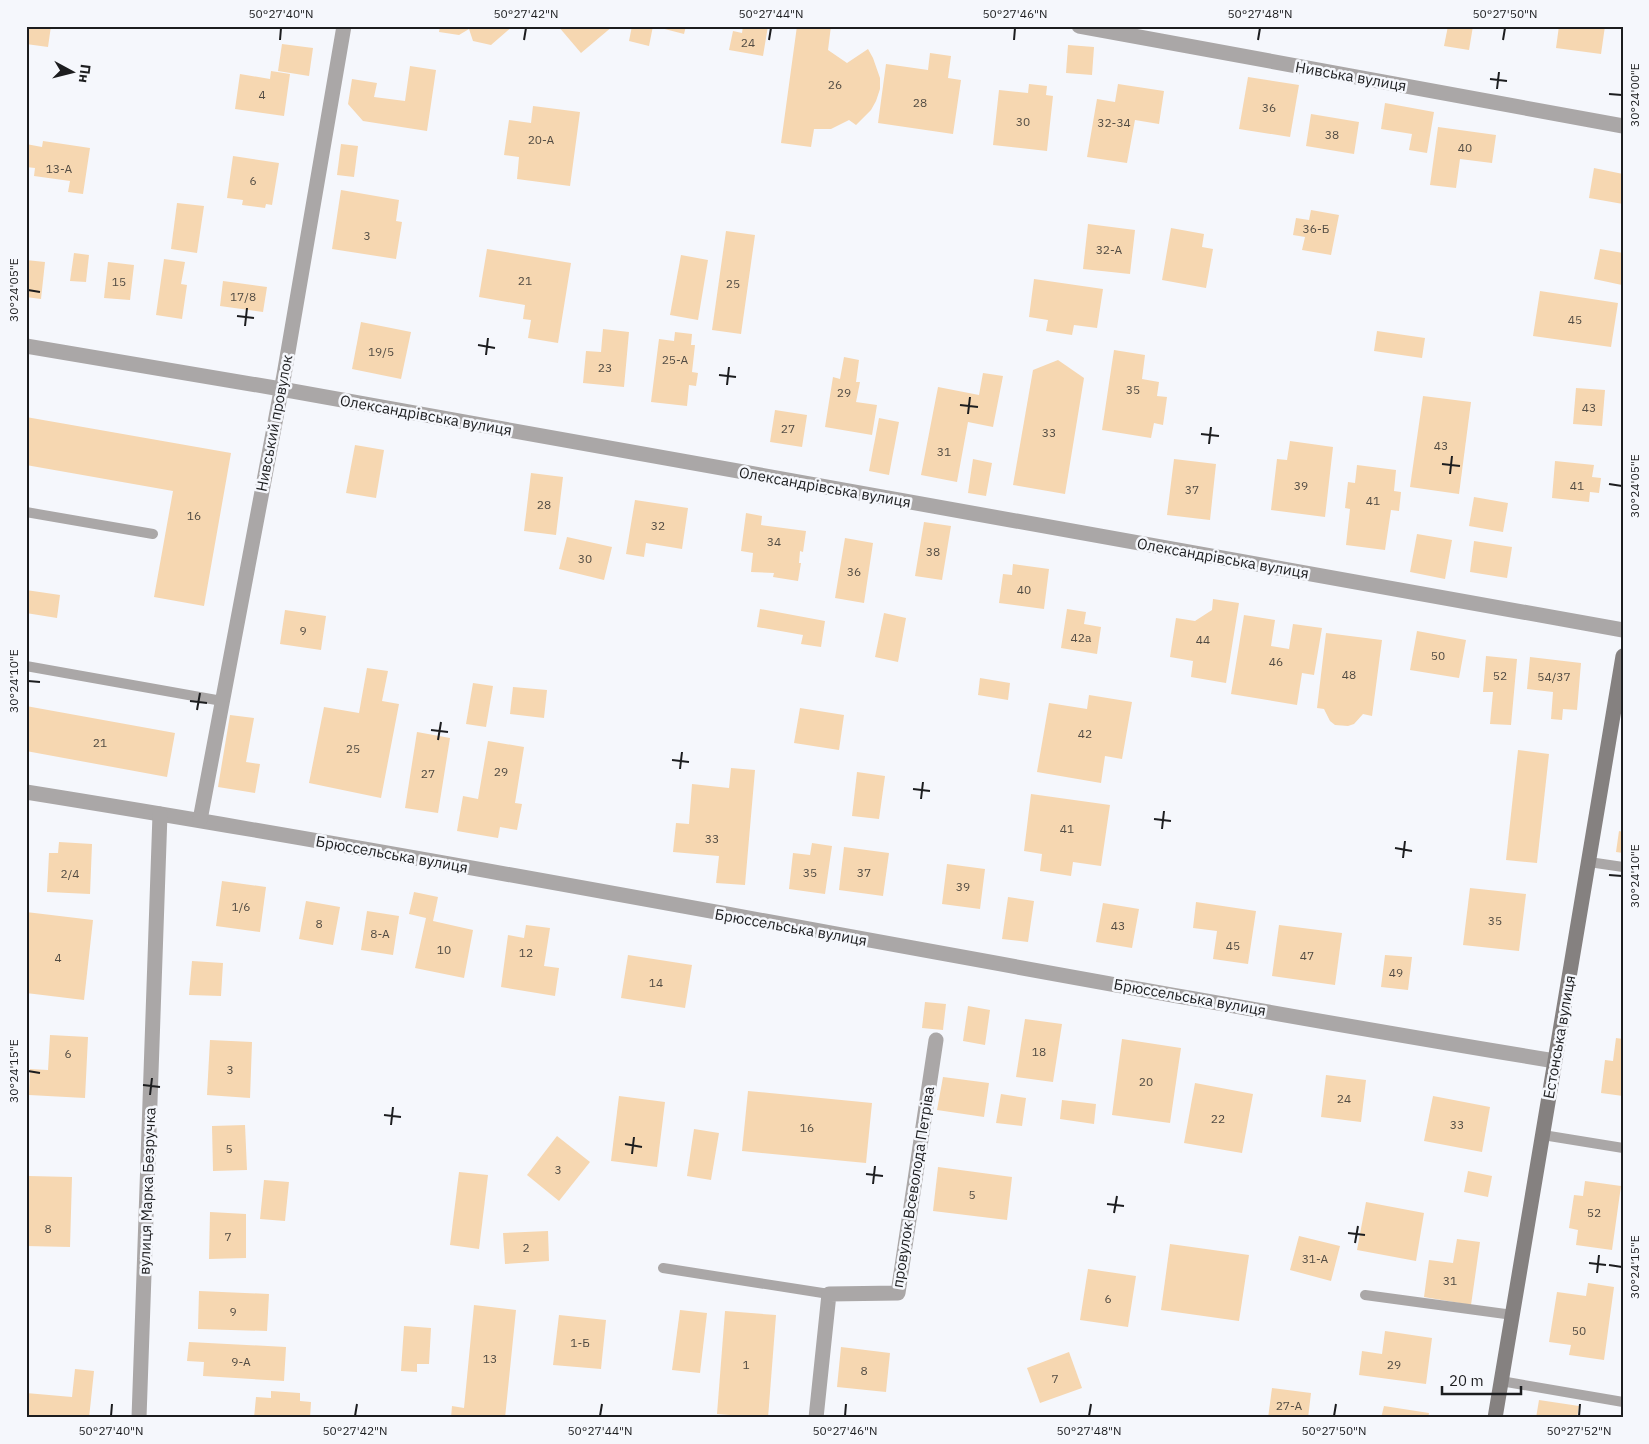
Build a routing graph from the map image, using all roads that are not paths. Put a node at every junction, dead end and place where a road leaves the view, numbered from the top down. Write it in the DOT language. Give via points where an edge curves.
graph roads {
  1 [pos="344,26"];
  2 [pos="1079,26"];
  3 [pos="1623,126"];
  4 [pos="26,346"];
  5 [pos="281,389"];
  6 [pos="26,512"];
  7 [pos="153,534"];
  8 [pos="1623,630"];
  9 [pos="1623,656"];
  10 [pos="26,666"];
  11 [pos="222,701"];
  12 [pos="26,792"];
  13 [pos="160,814"];
  14 [pos="200,820"];
  15 [pos="1589,862"];
  16 [pos="1623,867"];
  17 [pos="936,1040"];
  18 [pos="1555,1061"];
  19 [pos="1543,1135"];
  20 [pos="1623,1148"];
  21 [pos="663,1268"];
  22 [pos="829,1294"];
  23 [pos="1366,1295"];
  24 [pos="1513,1314"];
  25 [pos="1502,1381"];
  26 [pos="1623,1402"];
  27 [pos="139,1418"];
  28 [pos="816,1418"];
  29 [pos="1495,1418"];
  1 -- 5 [label="street, Нивський провулок"];
  2 -- 3 [label="street, Нивська вулиця"];
  4 -- 5 [label="street, Олександрівська вулиця"];
  5 -- 8 [label="street, Олександрівська вулиця"];
  5 -- 11 [label="street, Нивський провулок"];
  6 -- 7 [label="lane"];
  9 -- 15 [label="street, Естонська вулиця"];
  10 -- 11 [label="lane"];
  11 -- 14 [label="street, Нивський провулок"];
  12 -- 13 [label="street, Брюссельська вулиця"];
  13 -- 14 [label="street, Брюссельська вулиця"];
  13 -- 27 [label="street, вулиця Марка Безручка"];
  14 -- 18 [label="street, Брюссельська вулиця"];
  15 -- 16 [label="lane"];
  15 -- 18 [label="street, Естонська вулиця"];
  17 -- 22 [label="street, провулок Всеволода Петріва" via="898,1293"];
  18 -- 19 [label="street, Естонська вулиця"];
  19 -- 20 [label="lane"];
  19 -- 24 [label="street, Естонська вулиця"];
  21 -- 22 [label="lane"];
  22 -- 28 [label="street"];
  23 -- 24 [label="lane"];
  24 -- 25 [label="street, Естонська вулиця"];
  25 -- 26 [label="lane"];
  25 -- 29 [label="street, Естонська вулиця"];
}
